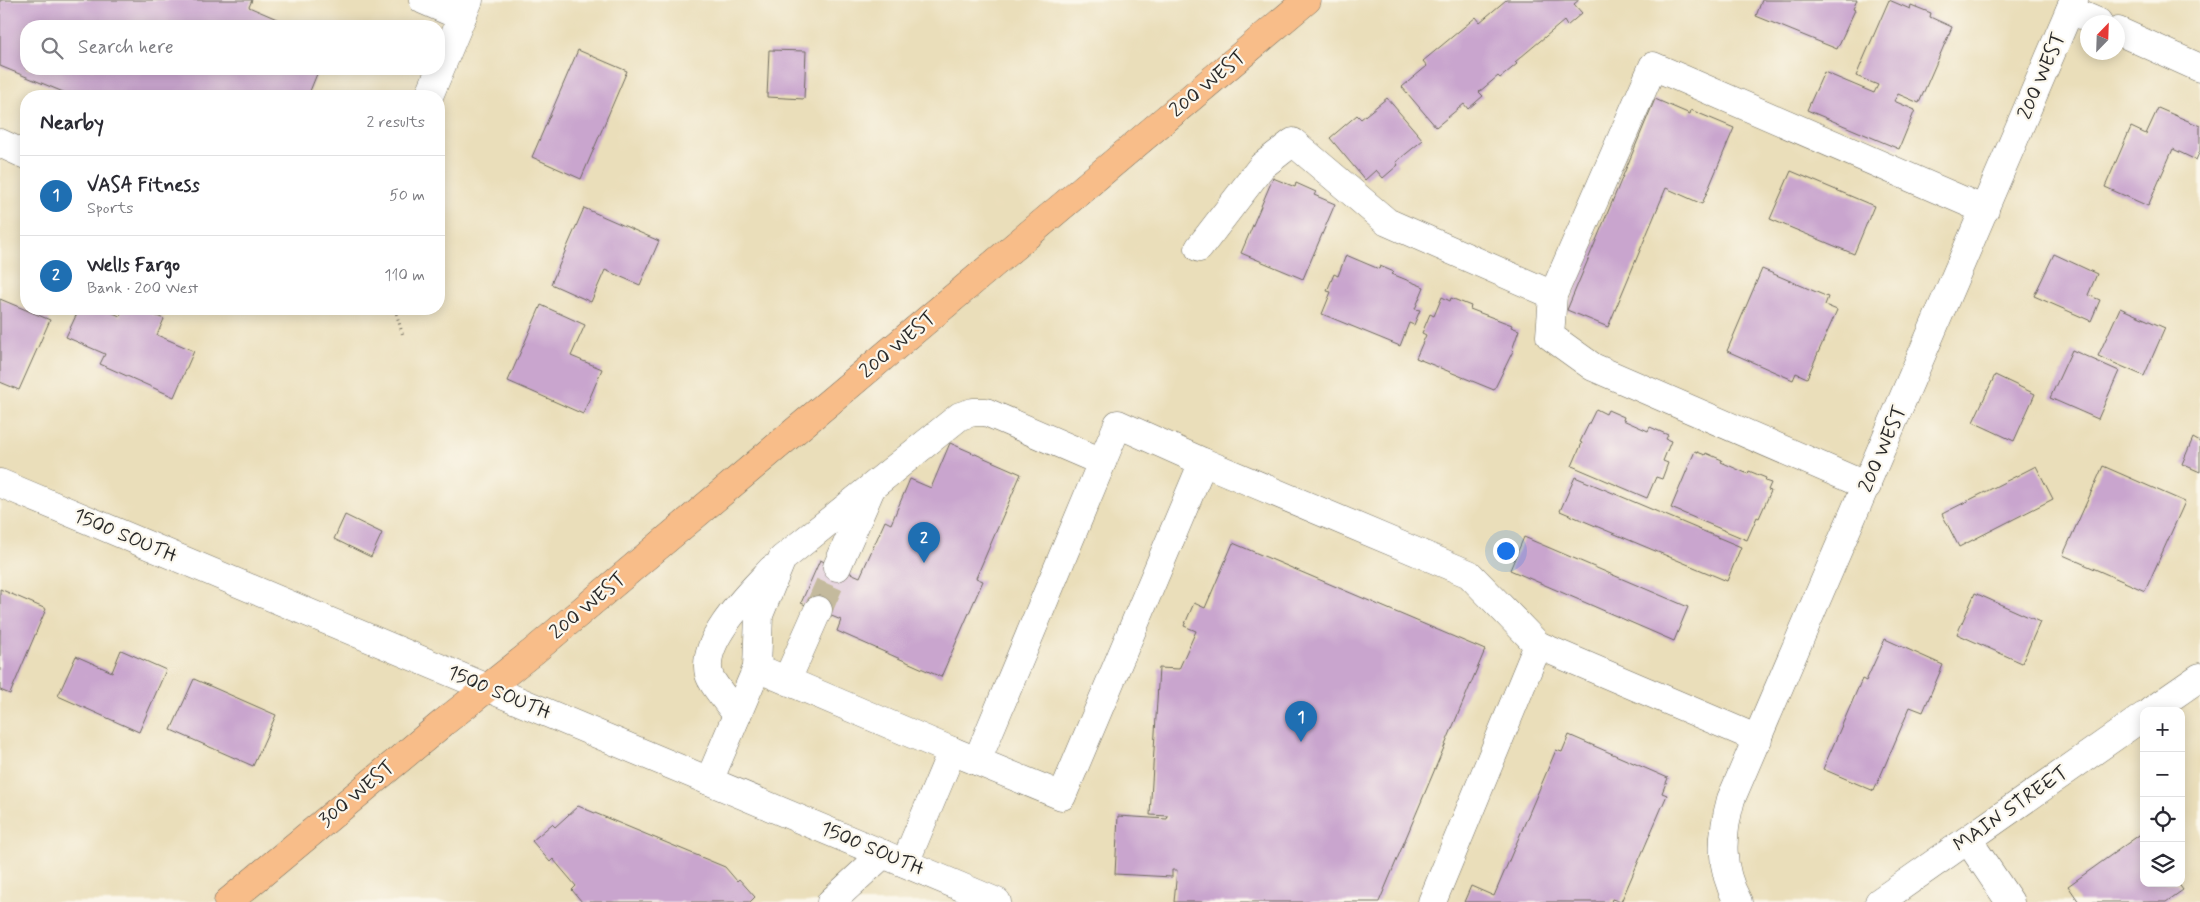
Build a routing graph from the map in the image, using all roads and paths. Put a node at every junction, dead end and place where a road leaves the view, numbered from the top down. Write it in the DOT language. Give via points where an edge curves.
graph roads {
  1 [pos="423,0"];
  2 [pos="1307,0"];
  3 [pos="2072,5"];
  4 [pos="466,8"];
  5 [pos="2087,15"];
  6 [pos="2125,34"];
  7 [pos="445,58"];
  8 [pos="2200,68"];
  9 [pos="438,75"];
  10 [pos="432,90"];
  11 [pos="0,143"];
  12 [pos="20,152"];
  13 [pos="1985,210"];
  14 [pos="1199,248"];
  15 [pos="1553,295"];
  16 [pos="396,315"];
  17 [pos="403,336"];
  18 [pos="1102,462"];
  19 [pos="1204,462"];
  20 [pos="0,483"];
  21 [pos="1867,486"];
  22 [pos="871,487"];
  23 [pos="782,559"];
  24 [pos="836,567"];
  25 [pos="818,610"];
  26 [pos="1538,645"];
  27 [pos="757,668"];
  28 [pos="2200,677"];
  29 [pos="787,680"];
  30 [pos="488,688"];
  31 [pos="2158,707"];
  32 [pos="737,715"];
  33 [pos="2140,719"];
  34 [pos="1758,739"];
  35 [pos="952,750"];
  36 [pos="977,760"];
  37 [pos="710,781"];
  38 [pos="1968,840"];
  39 [pos="894,858"];
  40 [pos="228,902"];
  41 [pos="831,902"];
  42 [pos="998,902"];
  43 [pos="1432,902"];
  44 [pos="1738,902"];
  45 [pos="1879,902"];
  46 [pos="2010,902"];
  1 -- 4 [label="street"];
  2 -- 30 [label="main road, 200 WEST"];
  3 -- 5 [label="street"];
  3 -- 13 [label="street, 200 WEST"];
  4 -- 7 [label="street"];
  6 -- 8 [label="street"];
  9 -- 10 [label="street"];
  11 -- 12 [label="street"];
  13 -- 15 [label="street" via="1653,66"];
  13 -- 21 [label="street, 200 WEST"];
  14 -- 15 [label="street" via="1262,166 1292,142 1387,222"];
  15 -- 21 [label="street" via="1550,336 1593,367"];
  16 -- 17 [label="path"];
  18 -- 19 [label="street" via="1118,424"];
  18 -- 22 [label="street" via="986,412 973,412 960,416"];
  18 -- 36 [label="street"];
  19 -- 26 [label="street" via="1469,574"];
  19 -- 36 [label="street" via="1062,796"];
  20 -- 30 [label="street, 1500 SOUTH"];
  21 -- 34 [label="street, 200 WEST"];
  22 -- 23 [label="street"];
  22 -- 24 [label="street"];
  23 -- 27 [label="street" via="760,615"];
  23 -- 32 [label="street" via="725,623 708,657 709,675"];
  25 -- 29 [label="street"];
  26 -- 34 [label="street"];
  26 -- 43 [label="street"];
  27 -- 29 [label="street"];
  27 -- 32 [label="street"];
  28 -- 31 [label="street"];
  29 -- 35 [label="street"];
  30 -- 37 [label="street, 1500 SOUTH"];
  30 -- 40 [label="main road, 300 WEST"];
  32 -- 37 [label="street"];
  33 -- 38 [label="street, MAIN STREET"];
  34 -- 44 [label="street, 200 WEST" via="1731,799 1724,826 1725,866"];
  35 -- 36 [label="street"];
  35 -- 39 [label="street"];
  37 -- 39 [label="street, 1500 SOUTH"];
  38 -- 45 [label="street, MAIN STREET"];
  38 -- 46 [label="street"];
  39 -- 41 [label="street"];
  39 -- 42 [label="street, 1500 SOUTH"];
}
